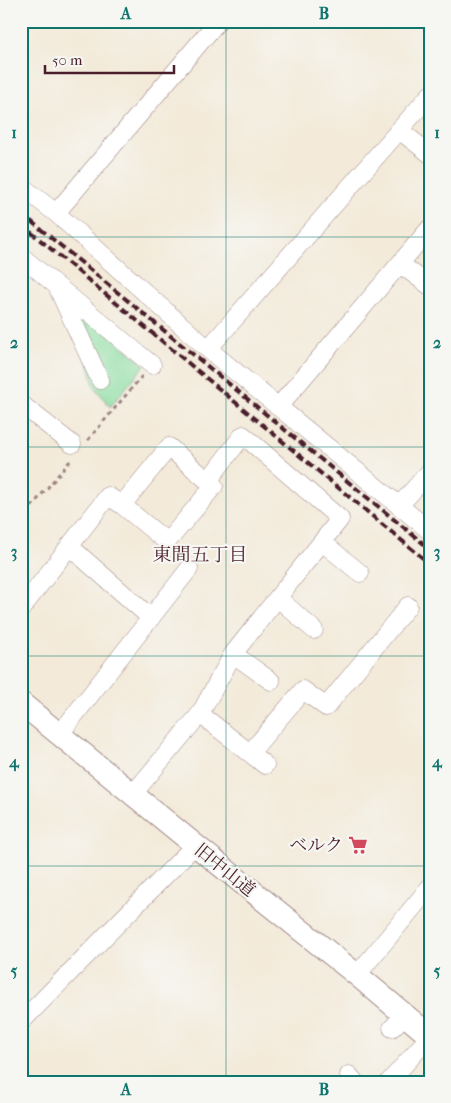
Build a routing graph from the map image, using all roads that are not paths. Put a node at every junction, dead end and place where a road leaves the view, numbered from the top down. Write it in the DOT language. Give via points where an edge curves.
graph roads {
  1 [pos="218,21"];
  2 [pos="430,95"];
  3 [pos="399,130"];
  4 [pos="430,154"];
  5 [pos="21,186"];
  6 [pos="56,213"];
  7 [pos="430,228"];
  8 [pos="21,256"];
  9 [pos="400,264"];
  10 [pos="56,286"];
  11 [pos="430,286"];
  12 [pos="208,349"];
  13 [pos="152,365"];
  14 [pos="100,380"];
  15 [pos="21,404"];
  16 [pos="279,406"];
  17 [pos="72,444"];
  18 [pos="430,471"];
  19 [pos="208,481"];
  20 [pos="122,505"];
  21 [pos="399,506"];
  22 [pos="430,531"];
  23 [pos="322,542"];
  24 [pos="69,546"];
  25 [pos="189,569"];
  26 [pos="360,573"];
  27 [pos="278,598"];
  28 [pos="408,606"];
  29 [pos="21,609"];
  30 [pos="151,618"];
  31 [pos="314,630"];
  32 [pos="233,654"];
  33 [pos="271,681"];
  34 [pos="21,703"];
  35 [pos="200,714"];
  36 [pos="59,735"];
  37 [pos="250,753"];
  38 [pos="265,765"];
  39 [pos="133,794"];
  40 [pos="195,845"];
  41 [pos="430,887"];
  42 [pos="357,975"];
  43 [pos="21,1022"];
  44 [pos="430,1036"];
  45 [pos="389,1082"];
  1 -- 6 [label="street"];
  2 -- 3 [label="street"];
  3 -- 4 [label="street"];
  3 -- 12 [label="street"];
  5 -- 6 [label="street"];
  6 -- 12 [label="street"];
  7 -- 9 [label="street"];
  8 -- 10 [label="street"];
  9 -- 11 [label="street"];
  9 -- 16 [label="street"];
  10 -- 13 [label="street"];
  10 -- 14 [label="street"];
  12 -- 16 [label="street"];
  15 -- 17 [label="street"];
  16 -- 21 [label="street"];
  18 -- 21 [label="street"];
  19 -- 20 [label="street" via="168,447"];
  19 -- 20 [label="street" via="214,486 167,542"];
  19 -- 23 [label="street" via="243,435 340,519"];
  20 -- 24 [label="street" via="108,496"];
  21 -- 22 [label="street"];
  23 -- 26 [label="street"];
  23 -- 27 [label="street"];
  24 -- 29 [label="street"];
  24 -- 30 [label="street"];
  25 -- 30 [label="street"];
  27 -- 31 [label="street"];
  27 -- 32 [label="street"];
  28 -- 37 [label="street" via="326,707 303,690"];
  30 -- 36 [label="street"];
  32 -- 33 [label="street"];
  32 -- 35 [label="street"];
  34 -- 36 [label="main road, 旧中山道"];
  35 -- 37 [label="street"];
  35 -- 39 [label="street"];
  36 -- 39 [label="main road, 旧中山道"];
  37 -- 38 [label="street"];
  39 -- 40 [label="main road, 旧中山道"];
  40 -- 42 [label="main road, 旧中山道"];
  40 -- 43 [label="street"];
  41 -- 42 [label="street"];
  42 -- 44 [label="main road, 旧中山道" via="399,1022"];
  44 -- 45 [label="street"];
}
